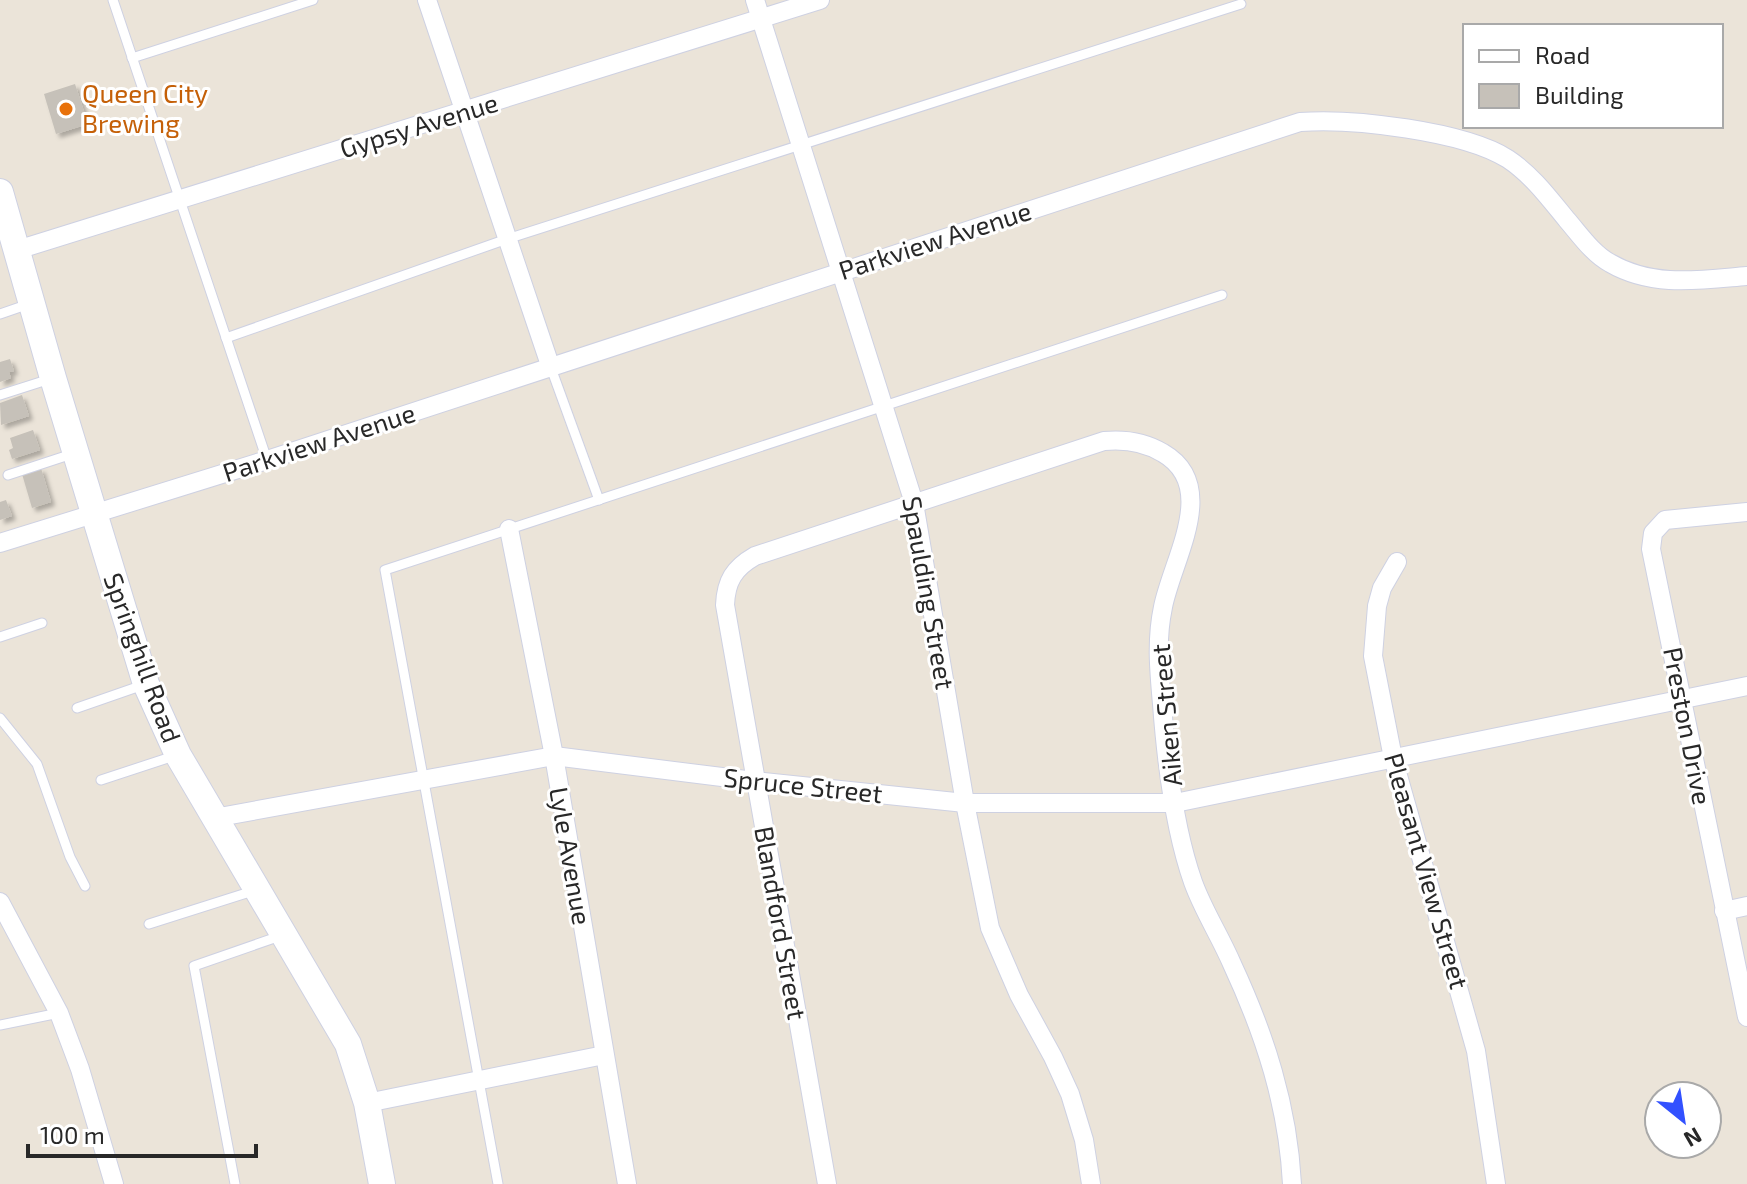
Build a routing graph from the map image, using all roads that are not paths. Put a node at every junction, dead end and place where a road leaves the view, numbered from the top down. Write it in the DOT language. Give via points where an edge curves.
graph roads {
  1 [pos="113,0"];
  2 [pos="313,0"];
  3 [pos="427,0"];
  4 [pos="755,0"];
  5 [pos="820,0"];
  6 [pos="1241,4"];
  7 [pos="762,18"];
  8 [pos="132,58"];
  9 [pos="464,112"];
  10 [pos="802,143"];
  11 [pos="0,192"];
  12 [pos="180,200"];
  13 [pos="507,239"];
  14 [pos="10,242"];
  15 [pos="840,272"];
  16 [pos="1747,276"];
  17 [pos="1222,295"];
  18 [pos="32,303"];
  19 [pos="0,314"];
  20 [pos="226,338"];
  21 [pos="551,368"];
  22 [pos="53,378"];
  23 [pos="0,395"];
  24 [pos="883,406"];
  25 [pos="75,453"];
  26 [pos="267,460"];
  27 [pos="8,475"];
  28 [pos="599,500"];
  29 [pos="914,503"];
  30 [pos="1747,512"];
  31 [pos="93,513"];
  32 [pos="509,529"];
  33 [pos="0,543"];
  34 [pos="1397,562"];
  35 [pos="42,623"];
  36 [pos="0,637"];
  37 [pos="146,684"];
  38 [pos="1747,686"];
  39 [pos="1682,699"];
  40 [pos="77,708"];
  41 [pos="0,718"];
  42 [pos="178,755"];
  43 [pos="554,756"];
  44 [pos="1393,758"];
  45 [pos="425,779"];
  46 [pos="101,780"];
  47 [pos="754,781"];
  48 [pos="965,803"];
  49 [pos="1175,803"];
  50 [pos="214,818"];
  51 [pos="85,886"];
  52 [pos="257,889"];
  53 [pos="0,902"];
  54 [pos="1747,906"];
  55 [pos="1724,911"];
  56 [pos="149,924"];
  57 [pos="285,935"];
  58 [pos="59,1013"];
  59 [pos="1747,1017"];
  60 [pos="0,1025"];
  61 [pos="604,1055"];
  62 [pos="480,1081"];
  63 [pos="367,1103"];
  64 [pos="114,1184"];
  65 [pos="235,1184"];
  66 [pos="382,1184"];
  67 [pos="498,1184"];
  68 [pos="627,1184"];
  69 [pos="827,1184"];
  70 [pos="1091,1184"];
  71 [pos="1292,1184"];
  72 [pos="1496,1184"];
  1 -- 8 [label="lane"];
  2 -- 8 [label="lane"];
  3 -- 9 [label="street"];
  4 -- 7 [label="street, Spaulding Street"];
  5 -- 7 [label="street, Gypsy Avenue"];
  6 -- 10 [label="lane"];
  7 -- 9 [label="street, Gypsy Avenue"];
  7 -- 10 [label="street, Spaulding Street"];
  8 -- 12 [label="lane"];
  9 -- 12 [label="street, Gypsy Avenue"];
  9 -- 13 [label="street"];
  10 -- 13 [label="lane"];
  10 -- 15 [label="street, Spaulding Street"];
  11 -- 14 [label="street, Springhill Road"];
  12 -- 14 [label="street, Gypsy Avenue"];
  12 -- 20 [label="lane"];
  13 -- 20 [label="lane"];
  13 -- 21 [label="street"];
  14 -- 18 [label="street, Springhill Road"];
  15 -- 16 [label="street, Parkview Avenue" via="1300,122 1318,121 1455,137 1485,148 1528,174 1601,257 1623,269 1664,281"];
  15 -- 21 [label="street, Parkview Avenue"];
  15 -- 24 [label="street, Spaulding Street"];
  17 -- 24 [label="lane"];
  18 -- 19 [label="lane"];
  18 -- 22 [label="street, Springhill Road"];
  20 -- 26 [label="lane"];
  21 -- 26 [label="street, Parkview Avenue"];
  21 -- 28 [label="lane"];
  22 -- 23 [label="lane"];
  22 -- 25 [label="street, Springhill Road"];
  24 -- 28 [label="lane"];
  24 -- 29 [label="street, Spaulding Street"];
  25 -- 27 [label="lane"];
  25 -- 31 [label="street, Springhill Road"];
  26 -- 31 [label="street, Parkview Avenue"];
  28 -- 32 [label="lane"];
  29 -- 47 [label="street, Blandford Street" via="755,556 729,579 725,605"];
  29 -- 48 [label="street, Spaulding Street"];
  29 -- 49 [label="street, Aiken Street" via="1104,441 1145,445 1177,465 1189,485 1191,511 1165,597 1158,654"];
  30 -- 39 [label="street, Preston Drive" via="1669,519 1653,533 1651,549"];
  31 -- 33 [label="street, Parkview Avenue"];
  31 -- 37 [label="street, Springhill Road"];
  32 -- 43 [label="street, Lyle Avenue"];
  32 -- 45 [label="lane" via="385,570"];
  34 -- 44 [label="street, Pleasant View Street" via="1379,597 1373,634"];
  35 -- 36 [label="lane"];
  37 -- 40 [label="lane"];
  37 -- 42 [label="street, Springhill Road"];
  38 -- 39 [label="street, Spruce Street"];
  39 -- 44 [label="street, Spruce Street"];
  39 -- 55 [label="street, Preston Drive"];
  41 -- 51 [label="lane" via="37,764"];
  42 -- 46 [label="lane"];
  42 -- 50 [label="street, Springhill Road"];
  43 -- 45 [label="street, Spruce Street"];
  43 -- 47 [label="street, Spruce Street"];
  43 -- 61 [label="street, Lyle Avenue"];
  44 -- 49 [label="street, Spruce Street"];
  44 -- 72 [label="street, Pleasant View Street" via="1474,1041"];
  45 -- 50 [label="street, Spruce Street"];
  45 -- 62 [label="lane"];
  47 -- 48 [label="street, Spruce Street"];
  47 -- 69 [label="street, Blandford Street"];
  48 -- 49 [label="street, Spruce Street"];
  48 -- 70 [label="street, Spaulding Street" via="993,937 1070,1094"];
  49 -- 71 [label="street, Aiken Street" via="1193,884 1243,987 1270,1059 1285,1119"];
  50 -- 52 [label="street, Springhill Road"];
  52 -- 56 [label="lane"];
  52 -- 57 [label="street, Springhill Road"];
  53 -- 58 [label="street"];
  54 -- 55 [label="street"];
  55 -- 59 [label="street, Preston Drive"];
  57 -- 63 [label="street, Springhill Road" via="348,1044"];
  57 -- 65 [label="lane" via="194,966"];
  58 -- 60 [label="lane"];
  58 -- 64 [label="street"];
  61 -- 62 [label="street"];
  61 -- 68 [label="street, Lyle Avenue"];
  62 -- 63 [label="street"];
  62 -- 67 [label="lane"];
  63 -- 66 [label="street, Springhill Road"];
}
